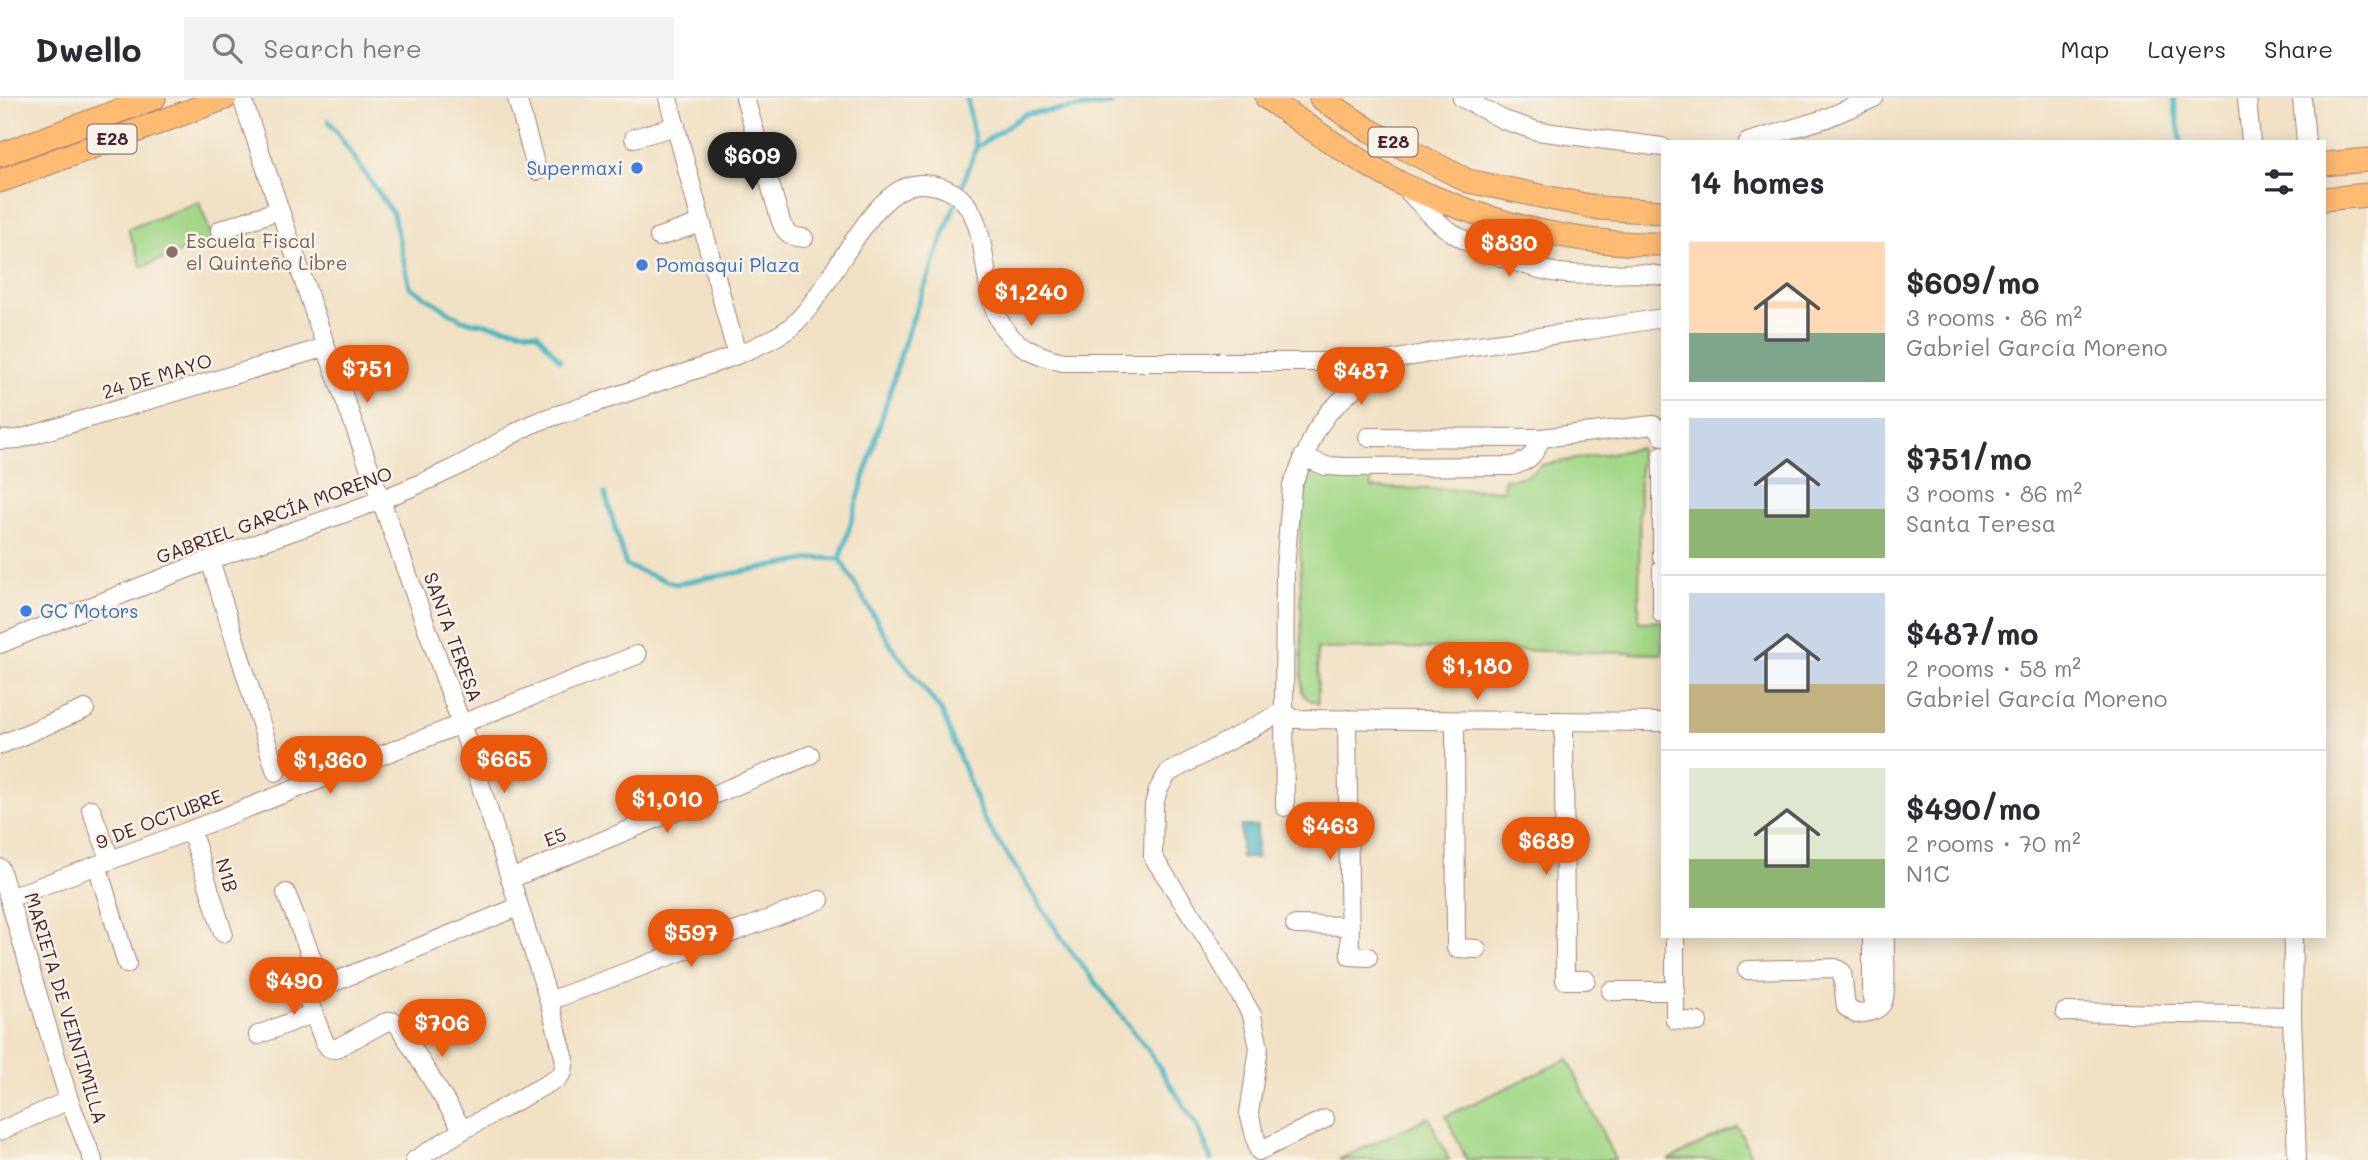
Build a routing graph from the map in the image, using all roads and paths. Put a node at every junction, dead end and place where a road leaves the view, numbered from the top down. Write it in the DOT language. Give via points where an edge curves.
graph roads {
  1 [pos="154,98"];
  2 [pos="225,98"];
  3 [pos="242,98"];
  4 [pos="517,98"];
  5 [pos="668,98"];
  6 [pos="745,98"];
  7 [pos="1267,98"];
  8 [pos="1321,98"];
  9 [pos="1462,98"];
  10 [pos="1874,98"];
  11 [pos="2247,98"];
  12 [pos="2302,98"];
  13 [pos="676,126"];
  14 [pos="634,138"];
  15 [pos="1755,140"];
  16 [pos="2251,140"];
  17 [pos="2306,140"];
  18 [pos="1661,148"];
  19 [pos="0,155"];
  20 [pos="2368,160"];
  21 [pos="2326,164"];
  22 [pos="537,171"];
  23 [pos="0,181"];
  24 [pos="1401,184"];
  25 [pos="2368,195"];
  26 [pos="2326,199"];
  27 [pos="279,210"];
  28 [pos="1661,212"];
  29 [pos="701,223"];
  30 [pos="220,230"];
  31 [pos="659,237"];
  32 [pos="804,239"];
  33 [pos="1661,244"];
  34 [pos="1661,276"];
  35 [pos="1661,318"];
  36 [pos="326,347"];
  37 [pos="737,355"];
  38 [pos="1381,362"];
  39 [pos="1661,432"];
  40 [pos="1368,437"];
  41 [pos="1541,438"];
  42 [pos="0,440"];
  43 [pos="1303,457"];
  44 [pos="381,499"];
  45 [pos="210,560"];
  46 [pos="0,644"];
  47 [pos="637,655"];
  48 [pos="85,709"];
  49 [pos="1284,711"];
  50 [pos="1347,719"];
  51 [pos="1455,722"];
  52 [pos="1661,722"];
  53 [pos="461,723"];
  54 [pos="1564,723"];
  55 [pos="0,745"];
  56 [pos="810,755"];
  57 [pos="276,772"];
  58 [pos="1285,807"];
  59 [pos="91,809"];
  60 [pos="191,830"];
  61 [pos="104,862"];
  62 [pos="0,868"];
  63 [pos="510,878"];
  64 [pos="285,893"];
  65 [pos="9,898"];
  66 [pos="820,900"];
  67 [pos="519,906"];
  68 [pos="1295,925"];
  69 [pos="1350,926"];
  70 [pos="223,933"];
  71 [pos="1675,938"];
  72 [pos="1872,938"];
  73 [pos="1885,938"];
  74 [pos="2293,938"];
  75 [pos="1477,949"];
  76 [pos="1368,957"];
  77 [pos="127,964"];
  78 [pos="1747,970"];
  79 [pos="1586,980"];
  80 [pos="318,988"];
  81 [pos="1611,990"];
  82 [pos="1676,991"];
  83 [pos="549,1001"];
  84 [pos="1879,1007"];
  85 [pos="2065,1012"];
  86 [pos="314,1013"];
  87 [pos="2292,1016"];
  88 [pos="1698,1022"];
  89 [pos="258,1035"];
  90 [pos="69,1100"];
  91 [pos="1325,1119"];
  92 [pos="463,1130"];
  93 [pos="0,1131"];
  94 [pos="1261,1156"];
  95 [pos="93,1160"];
  96 [pos="415,1160"];
  97 [pos="2297,1160"];
  1 -- 19 [label="main road, E28"];
  2 -- 23 [label="main road, E28"];
  3 -- 27 [label="street, SANTA TERESA"];
  4 -- 22 [label="street"];
  5 -- 13 [label="street"];
  6 -- 32 [label="street" via="780,222 786,233"];
  7 -- 24 [label="main road, E28"];
  8 -- 28 [label="main road, E28" via="1369,130 1468,181 1599,208"];
  9 -- 18 [label="street" via="1537,131"];
  10 -- 15 [label="street"];
  11 -- 16 [label="street"];
  12 -- 17 [label="street"];
  13 -- 14 [label="street"];
  13 -- 29 [label="street"];
  20 -- 21 [label="main road"];
  24 -- 33 [label="main road, E28" via="1480,216 1572,239"];
  24 -- 34 [label="street" via="1444,227 1507,258 1559,272"];
  25 -- 26 [label="main road"];
  27 -- 30 [label="street"];
  27 -- 36 [label="street, SANTA TERESA"];
  29 -- 31 [label="street"];
  29 -- 37 [label="street"];
  35 -- 38 [label="street"];
  36 -- 42 [label="street, 24 DE MAYO" via="19,439"];
  36 -- 44 [label="street, SANTA TERESA"];
  37 -- 38 [label="street" via="794,324 871,218 900,188 920,184 950,192 971,210 996,312 1004,328 1036,354 1063,362"];
  37 -- 44 [label="street, GABRIEL GARCÍA MORENO" via="532,425 453,469"];
  38 -- 43 [label="street" via="1329,412"];
  39 -- 41 [label="street" via="1653,425"];
  40 -- 41 [label="street"];
  41 -- 43 [label="street" via="1527,462 1512,466 1345,467"];
  43 -- 49 [label="street" via="1292,486 1285,568"];
  44 -- 45 [label="street, GABRIEL GARCÍA MORENO"];
  44 -- 53 [label="street, SANTA TERESA"];
  45 -- 46 [label="street, GABRIEL GARCÍA MORENO"];
  45 -- 57 [label="street"];
  47 -- 53 [label="street, 9 DE OCTUBRE"];
  48 -- 55 [label="street"];
  49 -- 50 [label="street" via="1292,719"];
  49 -- 58 [label="street"];
  49 -- 94 [label="street" via="1168,773 1154,805 1153,857 1252,1015 1259,1048 1249,1113"];
  50 -- 51 [label="street"];
  50 -- 69 [label="street"];
  51 -- 54 [label="street"];
  51 -- 75 [label="street" via="1456,948"];
  52 -- 54 [label="street"];
  53 -- 60 [label="street, 9 DE OCTUBRE"];
  53 -- 63 [label="street, SANTA TERESA"];
  54 -- 79 [label="street" via="1565,980"];
  56 -- 63 [label="street, E5"];
  59 -- 61 [label="street"];
  60 -- 61 [label="street, 9 DE OCTUBRE"];
  60 -- 70 [label="street, N1B"];
  61 -- 65 [label="street, 9 DE OCTUBRE"];
  61 -- 77 [label="street"];
  62 -- 65 [label="street, MARIETA DE VEINTIMILLA"];
  63 -- 67 [label="street, SANTA TERESA"];
  64 -- 80 [label="street"];
  65 -- 90 [label="street, MARIETA DE VEINTIMILLA"];
  66 -- 83 [label="street"];
  67 -- 80 [label="street"];
  67 -- 83 [label="street, SANTA TERESA"];
  68 -- 69 [label="street"];
  69 -- 76 [label="street" via="1350,957"];
  71 -- 82 [label="street"];
  72 -- 84 [label="street" via="1872,994"];
  73 -- 84 [label="street" via="1884,997"];
  74 -- 87 [label="street"];
  78 -- 84 [label="street" via="1835,968 1842,972 1844,1002 1850,1012 1866,1013"];
  80 -- 86 [label="street" via="307,998"];
  81 -- 82 [label="street"];
  82 -- 88 [label="street" via="1675,1020"];
  83 -- 92 [label="street, SANTA TERESA" via="564,1072"];
  85 -- 87 [label="street"];
  86 -- 89 [label="street"];
  86 -- 92 [label="street" via="324,1041 335,1049 384,1023 397,1023"];
  87 -- 97 [label="street"];
  90 -- 93 [label="street"];
  90 -- 95 [label="street, MARIETA DE VEINTIMILLA"];
  91 -- 94 [label="street"];
  92 -- 96 [label="street, SANTA TERESA"];
}
